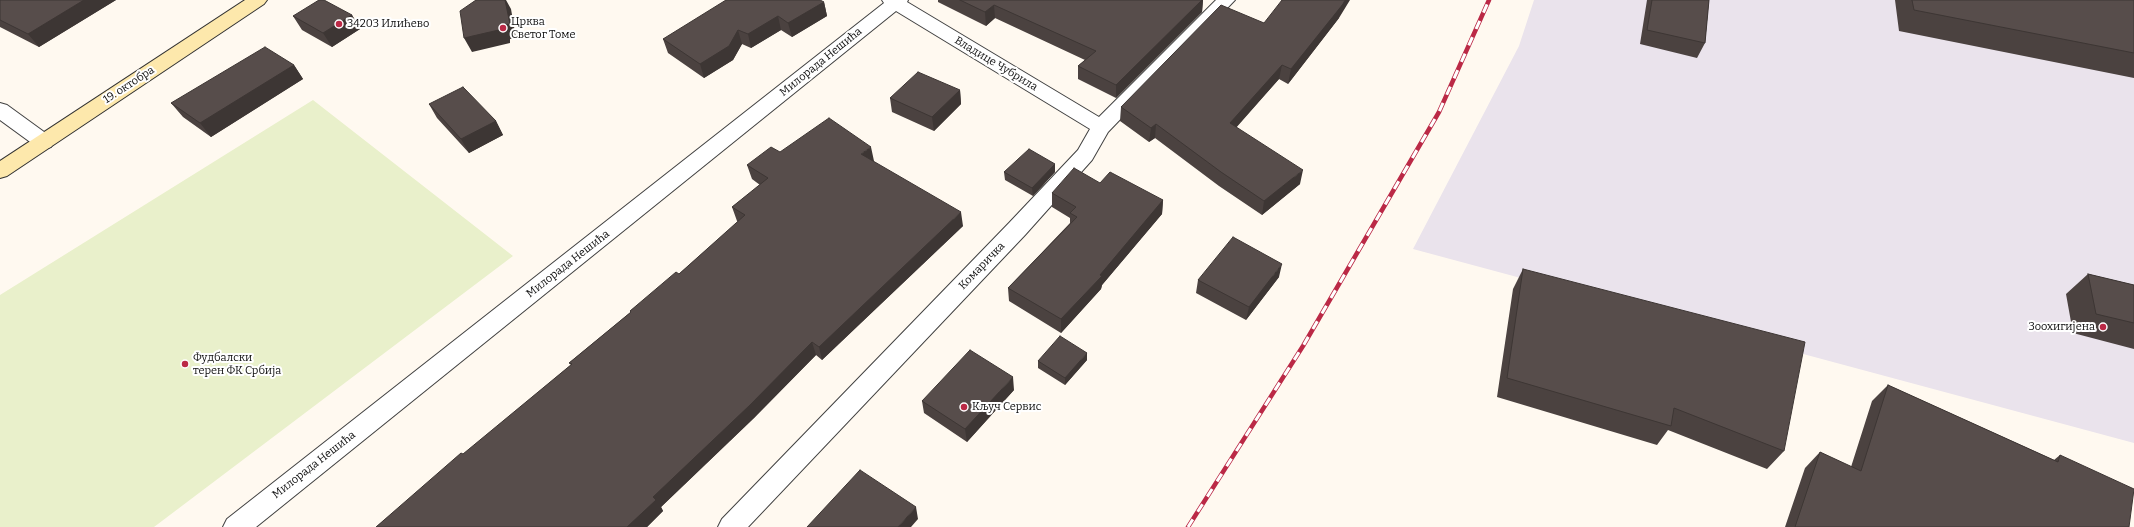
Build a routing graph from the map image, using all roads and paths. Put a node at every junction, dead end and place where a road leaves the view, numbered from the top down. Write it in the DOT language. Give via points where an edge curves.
graph roads {
  1 [pos="258,0"];
  2 [pos="1226,0"];
  3 [pos="896,1"];
  4 [pos="0,110"];
  5 [pos="1101,127"];
  6 [pos="44,142"];
  7 [pos="0,171"];
  8 [pos="236,527"];
  9 [pos="731,527"];
  1 -- 6 [label="street, 19. октобра"];
  2 -- 5 [label="street, Комаричка"];
  3 -- 5 [label="street, Владице Чубрила"];
  3 -- 8 [label="street, Милорада Нешића"];
  4 -- 6 [label="street"];
  5 -- 9 [label="street, Комаричка" via="1085,155 1017,229"];
  6 -- 7 [label="street, 19. октобра"];
}
